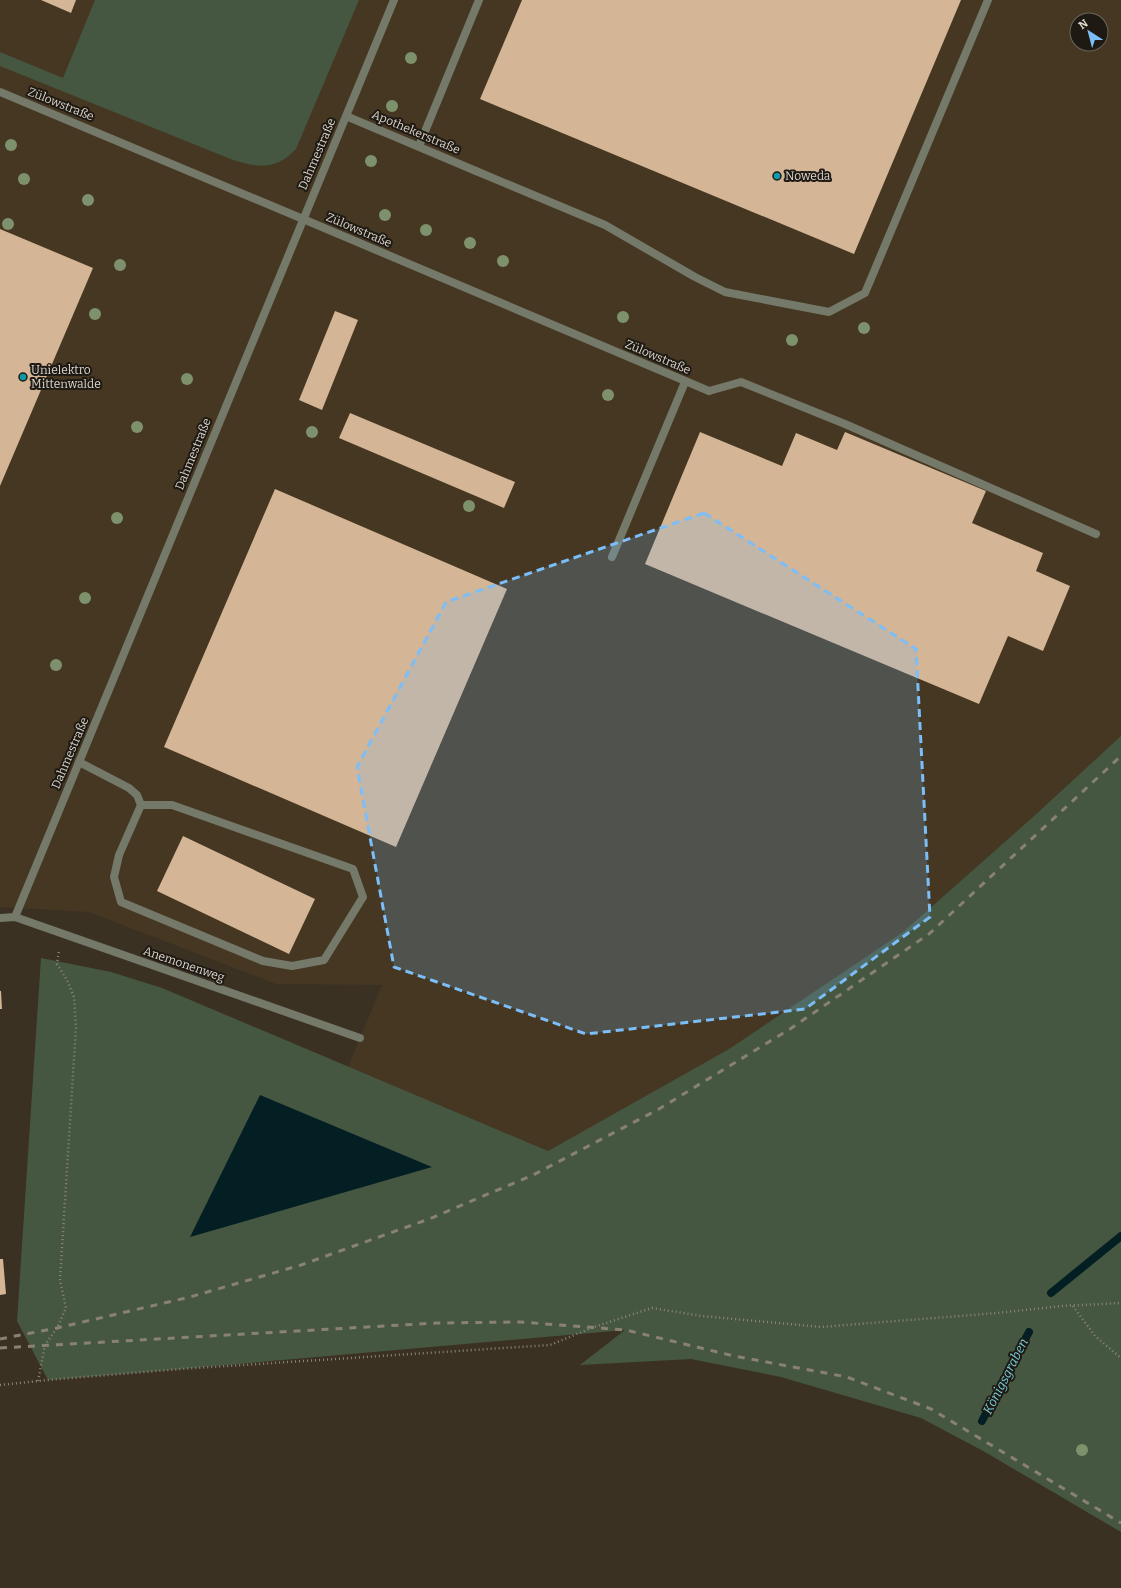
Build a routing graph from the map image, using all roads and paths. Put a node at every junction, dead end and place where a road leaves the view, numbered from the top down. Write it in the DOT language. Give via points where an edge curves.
graph roads {
  1 [pos="394,0"];
  2 [pos="479,0"];
  3 [pos="988,0"];
  4 [pos="0,92"];
  5 [pos="346,116"];
  6 [pos="419,146"];
  7 [pos="303,219"];
  8 [pos="685,382"];
  9 [pos="1096,534"];
  10 [pos="612,557"];
  11 [pos="79,762"];
  12 [pos="141,806"];
  13 [pos="15,917"];
  14 [pos="0,918"];
  15 [pos="63,934"];
  16 [pos="360,1038"];
  17 [pos="1121,1303"];
  18 [pos="1073,1306"];
  19 [pos="1121,1358"];
  20 [pos="38,1381"];
  21 [pos="0,1385"];
  1 -- 5 [label="street, Dahmestraße"];
  2 -- 6 [label="street"];
  3 -- 6 [label="street, Apothekerstraße" via="865,294 829,312 725,292 605,225"];
  4 -- 7 [label="street, Zülowstraße"];
  5 -- 6 [label="street, Apothekerstraße"];
  5 -- 7 [label="street, Dahmestraße"];
  7 -- 8 [label="street, Zülowstraße"];
  7 -- 11 [label="street, Dahmestraße"];
  8 -- 9 [label="street, Zülowstraße" via="709,391 741,382 845,424"];
  8 -- 10 [label="street"];
  11 -- 12 [label="street" via="129,788 137,795"];
  11 -- 13 [label="street, Dahmestraße"];
  12 -- 12 [label="street" via="118,855 114,878 122,902 263,961 292,966 324,960 363,897 354,869 172,805"];
  13 -- 14 [label="street, Anemonenweg"];
  13 -- 15 [label="street, Anemonenweg"];
  15 -- 16 [label="street, Anemonenweg"];
  15 -- 20 [label="path" via="57,964 74,997 76,1027 60,1280 66,1308 57,1328 45,1345"];
  17 -- 18 [label="path"];
  18 -- 19 [label="path" via="1095,1336"];
  18 -- 20 [label="path" via="821,1327 702,1316 652,1308 550,1345"];
  20 -- 21 [label="path"];
}
